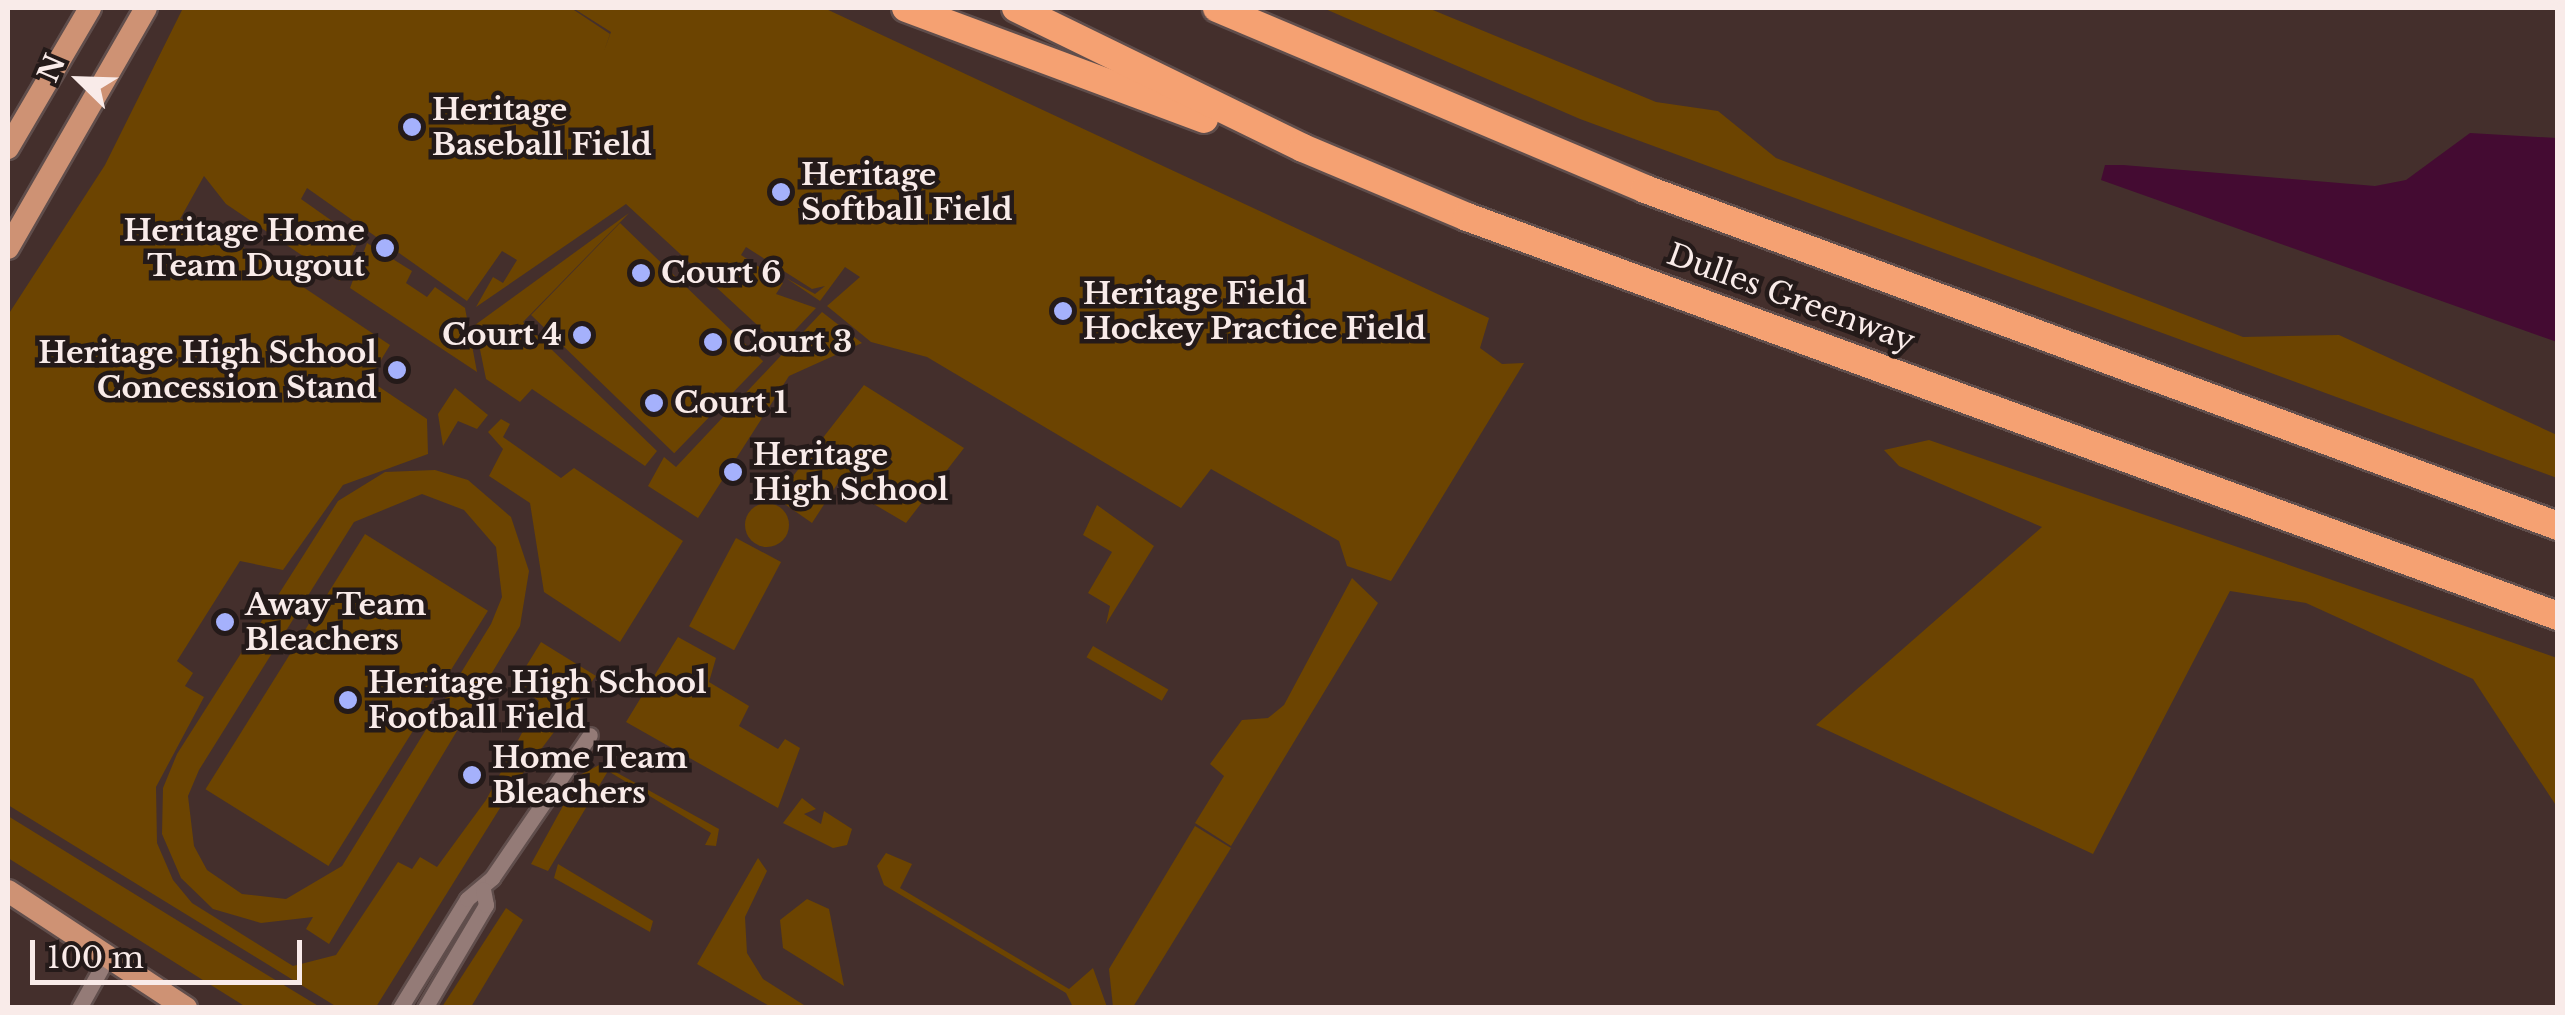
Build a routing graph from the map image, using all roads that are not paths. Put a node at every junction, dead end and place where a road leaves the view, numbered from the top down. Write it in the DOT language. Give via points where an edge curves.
graph roads {
  1 [pos="90,8"];
  2 [pos="146,8"];
  3 [pos="906,8"];
  4 [pos="1016,8"];
  5 [pos="1217,8"];
  6 [pos="8,148"];
  7 [pos="1335,162"];
  8 [pos="8,248"];
  9 [pos="2558,526"];
  10 [pos="2558,616"];
  11 [pos="590,736"];
  12 [pos="483,890"];
  13 [pos="8,891"];
  14 [pos="107,958"];
  15 [pos="78,1008"];
  16 [pos="186,1008"];
  17 [pos="400,1008"];
  18 [pos="425,1008"];
  1 -- 6 [label="main road"];
  2 -- 8 [label="main road"];
  3 -- 7 [label="highway"];
  4 -- 7 [label="highway, Dulles Greenway"];
  5 -- 9 [label="highway, Dulles Greenway" via="1645,189"];
  7 -- 10 [label="highway, Dulles Greenway"];
  11 -- 12 [label="street"];
  12 -- 17 [label="street" via="468,898"];
  12 -- 18 [label="street" via="486,905"];
  13 -- 14 [label="main road"];
  14 -- 15 [label="street"];
  14 -- 16 [label="main road"];
}
